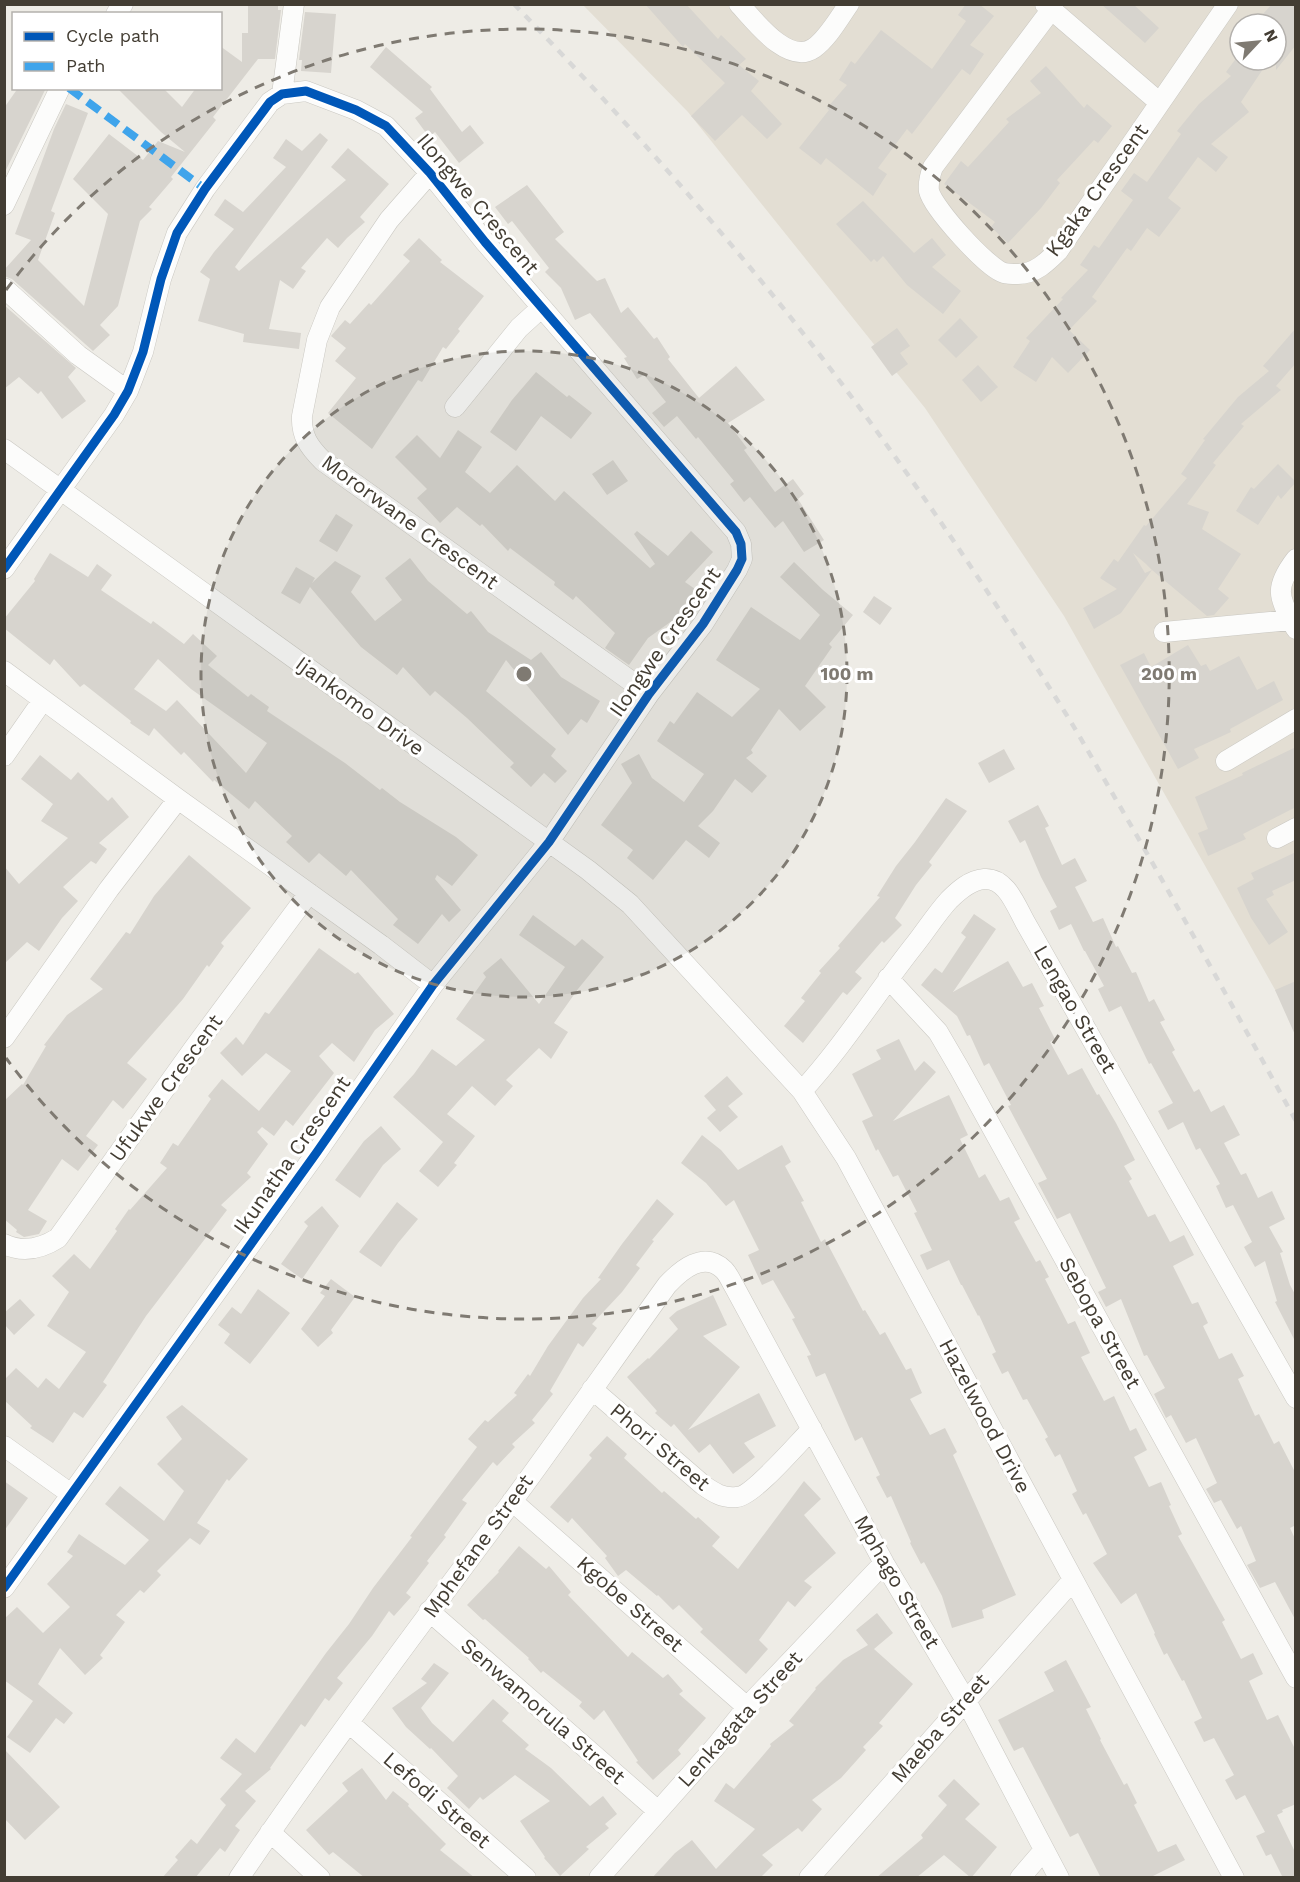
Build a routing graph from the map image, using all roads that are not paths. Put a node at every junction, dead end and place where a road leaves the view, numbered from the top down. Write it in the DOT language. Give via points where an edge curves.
graph roads {
  1 [pos="294,4"];
  2 [pos="739,4"];
  3 [pos="849,4"];
  4 [pos="1228,4"];
  5 [pos="1048,7"];
  6 [pos="59,90"];
  7 [pos="282,94"];
  8 [pos="1160,103"];
  9 [pos="430,173"];
  10 [pos="4,205"];
  11 [pos="4,288"];
  12 [pos="542,308"];
  13 [pos="128,391"];
  14 [pos="454,407"];
  15 [pos="4,449"];
  16 [pos="60,489"];
  17 [pos="1292,564"];
  18 [pos="4,568"];
  19 [pos="1293,625"];
  20 [pos="1164,632"];
  21 [pos="4,671"];
  22 [pos="649,694"];
  23 [pos="43,700"];
  24 [pos="1296,719"];
  25 [pos="4,756"];
  26 [pos="1226,761"];
  27 [pos="178,799"];
  28 [pos="1296,828"];
  29 [pos="1277,838"];
  30 [pos="549,842"];
  31 [pos="309,892"];
  32 [pos="888,978"];
  33 [pos="699,981"];
  34 [pos="433,985"];
  35 [pos="4,1038"];
  36 [pos="802,1091"];
  37 [pos="4,1244"];
  38 [pos="734,1286"];
  39 [pos="592,1389"];
  40 [pos="1296,1398"];
  41 [pos="812,1429"];
  42 [pos="4,1446"];
  43 [pos="71,1494"];
  44 [pos="512,1501"];
  45 [pos="884,1563"];
  46 [pos="1072,1580"];
  47 [pos="4,1588"];
  48 [pos="429,1611"];
  49 [pos="1296,1678"];
  50 [pos="965,1699"];
  51 [pos="747,1707"];
  52 [pos="349,1723"];
  53 [pos="657,1811"];
  54 [pos="270,1832"];
  55 [pos="1044,1850"];
  56 [pos="239,1878"];
  57 [pos="320,1878"];
  58 [pos="526,1878"];
  59 [pos="599,1878"];
  60 [pos="810,1878"];
  61 [pos="1020,1878"];
  62 [pos="1059,1878"];
  63 [pos="1234,1878"];
  1 -- 7 [label="street"];
  2 -- 3 [label="street" via="776,42 800,52 821,41"];
  4 -- 8 [label="street"];
  5 -- 8 [label="street"];
  5 -- 8 [label="street, Kgaka Crescent" via="929,179 929,190 941,213 990,264 1003,273 1020,274 1045,264 1058,251"];
  6 -- 10 [label="street"];
  7 -- 9 [label="street, Ilongwe Crescent" via="312,93 373,118 386,126"];
  7 -- 13 [label="street" via="257,119 177,233"];
  9 -- 12 [label="street, Ilongwe Crescent"];
  9 -- 22 [label="street, Mororwane Crescent" via="389,220 322,323 302,416 305,441 323,460"];
  11 -- 13 [label="street" via="78,356"];
  12 -- 14 [label="street" via="519,328"];
  12 -- 22 [label="street, Ilongwe Crescent" via="736,532 741,544 742,559 737,570 704,624"];
  13 -- 16 [label="street"];
  15 -- 16 [label="street, Ijankomo Drive"];
  16 -- 18 [label="street"];
  16 -- 30 [label="street, Ijankomo Drive"];
  17 -- 19 [label="street" via="1280,585 1280,594"];
  19 -- 20 [label="street"];
  21 -- 23 [label="street"];
  22 -- 30 [label="street, Ilongwe Crescent"];
  23 -- 25 [label="street"];
  23 -- 27 [label="street"];
  24 -- 26 [label="street"];
  27 -- 31 [label="street"];
  27 -- 35 [label="street"];
  28 -- 29 [label="street"];
  30 -- 33 [label="street, Ijankomo Drive" via="630,904"];
  30 -- 34 [label="street, Ikunatha Crescent"];
  31 -- 34 [label="street"];
  31 -- 37 [label="street, Ufukwe Crescent" via="58,1238 28,1249"];
  32 -- 36 [label="street, Lengao Street" via="831,1059"];
  32 -- 40 [label="street, Lengao Street" via="960,889 984,879 995,880 1006,889"];
  32 -- 49 [label="street, Sebopa Street" via="938,1032 959,1068"];
  33 -- 36 [label="street, Hazelwood Drive"];
  34 -- 43 [label="street, Ikunatha Crescent"];
  36 -- 46 [label="street, Hazelwood Drive" via="846,1158"];
  38 -- 39 [label="street, Mphefane Street" via="714,1263 694,1263 680,1272"];
  38 -- 41 [label="street, Mphago Street"];
  39 -- 41 [label="street, Phori Street" via="703,1485 726,1497 751,1491"];
  39 -- 44 [label="street, Mphefane Street"];
  41 -- 45 [label="street, Mphago Street"];
  42 -- 43 [label="street"];
  43 -- 47 [label="street, Ikunatha Crescent"];
  44 -- 48 [label="street, Mphefane Street"];
  44 -- 51 [label="street, Kgobe Street"];
  45 -- 50 [label="street, Mphago Street"];
  45 -- 51 [label="street, Lenkagata Street"];
  46 -- 50 [label="street, Maeba Street"];
  46 -- 63 [label="street, Hazelwood Drive"];
  48 -- 52 [label="street, Mphefane Street"];
  48 -- 53 [label="street, Senwamorula Street"];
  50 -- 55 [label="street, Mphago Street"];
  50 -- 60 [label="street, Maeba Street"];
  51 -- 53 [label="street, Lenkagata Street"];
  52 -- 54 [label="street, Mphefane Street"];
  52 -- 58 [label="street, Lefodi Street"];
  53 -- 59 [label="street, Lenkagata Street"];
  54 -- 56 [label="street, Mphefane Street"];
  54 -- 57 [label="street"];
  55 -- 61 [label="street"];
  55 -- 62 [label="street, Mphago Street"];
}
